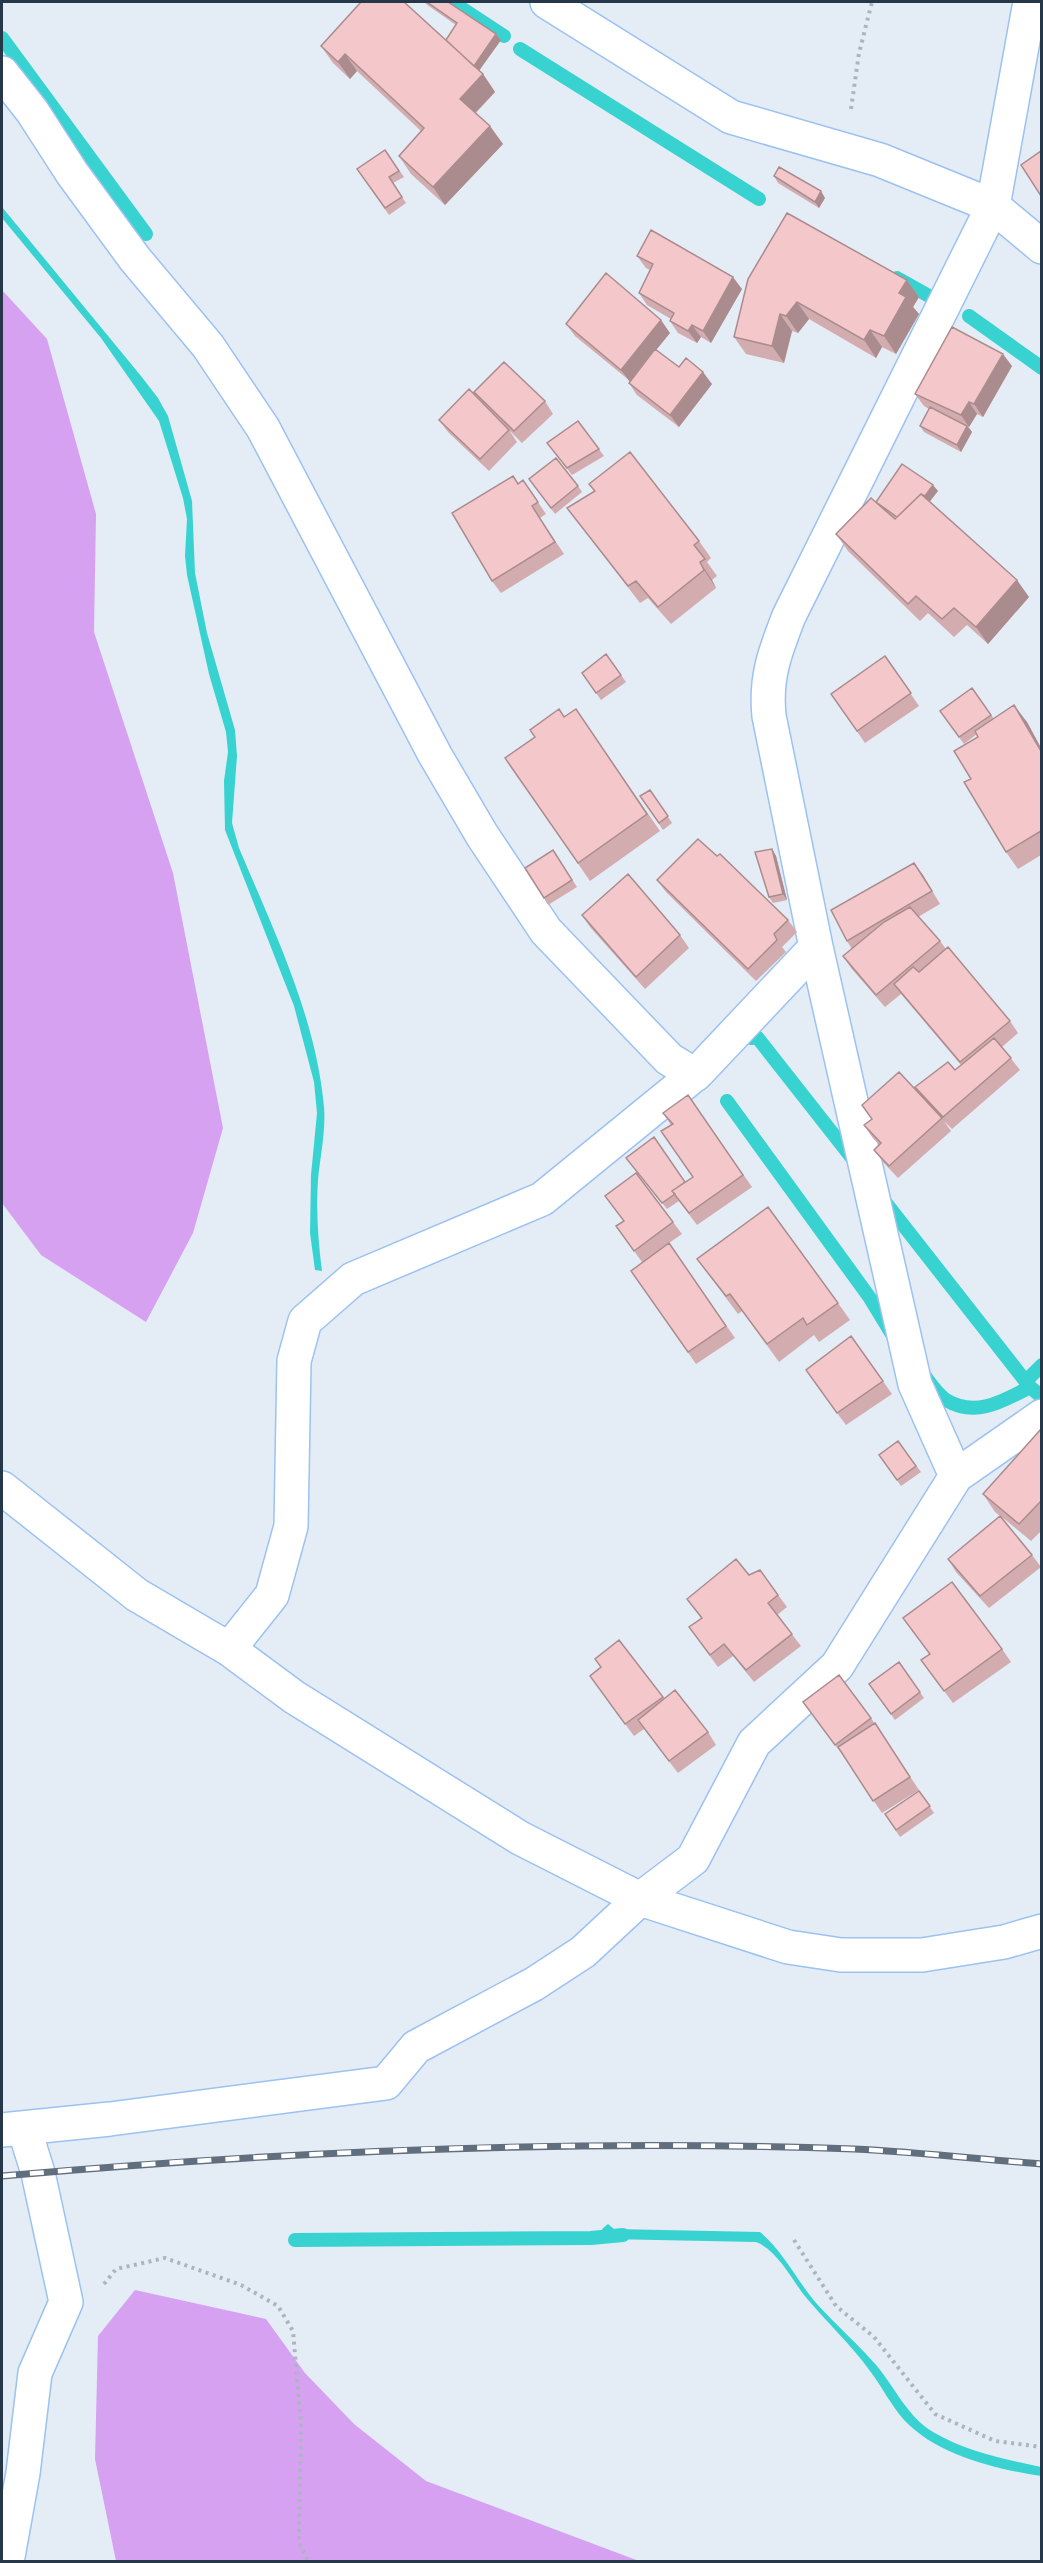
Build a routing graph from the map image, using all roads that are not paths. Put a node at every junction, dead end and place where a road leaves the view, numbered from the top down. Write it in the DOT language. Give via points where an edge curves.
graph roads {
  1 [pos="547,2"];
  2 [pos="1030,2"];
  3 [pos="2,73"];
  4 [pos="993,206"];
  5 [pos="1041,248"];
  6 [pos="816,947"];
  7 [pos="694,1075"];
  8 [pos="1041,1416"];
  9 [pos="956,1476"];
  10 [pos="2,1488"];
  11 [pos="229,1649"];
  12 [pos="640,1899"];
  13 [pos="1041,1931"];
  14 [pos="13,2129"];
  15 [pos="7,2562"];
  1 -- 4 [label="street" via="731,117 885,162"];
  2 -- 4 [label="street"];
  3 -- 7 [label="street" via="135,259 208,346 263,428 435,755 546,931 669,1059"];
  4 -- 5 [label="street"];
  4 -- 6 [label="street" via="789,616 774,656 766,691 769,716"];
  6 -- 7 [label="street"];
  6 -- 9 [label="street" via="915,1384"];
  7 -- 11 [label="street" via="542,1199 353,1279 305,1321 294,1361 291,1526 272,1595"];
  8 -- 9 [label="street"];
  9 -- 12 [label="street" via="837,1666 754,1743 693,1859"];
  10 -- 11 [label="street" via="137,1595"];
  11 -- 12 [label="street" via="294,1697 520,1838"];
  12 -- 13 [label="street" via="788,1947 841,1955 921,1955 1004,1942"];
  12 -- 14 [label="street" via="583,1952 534,1984 416,2046 386,2083"];
  14 -- 15 [label="street" via="38,2173 66,2302 35,2373"];
}
